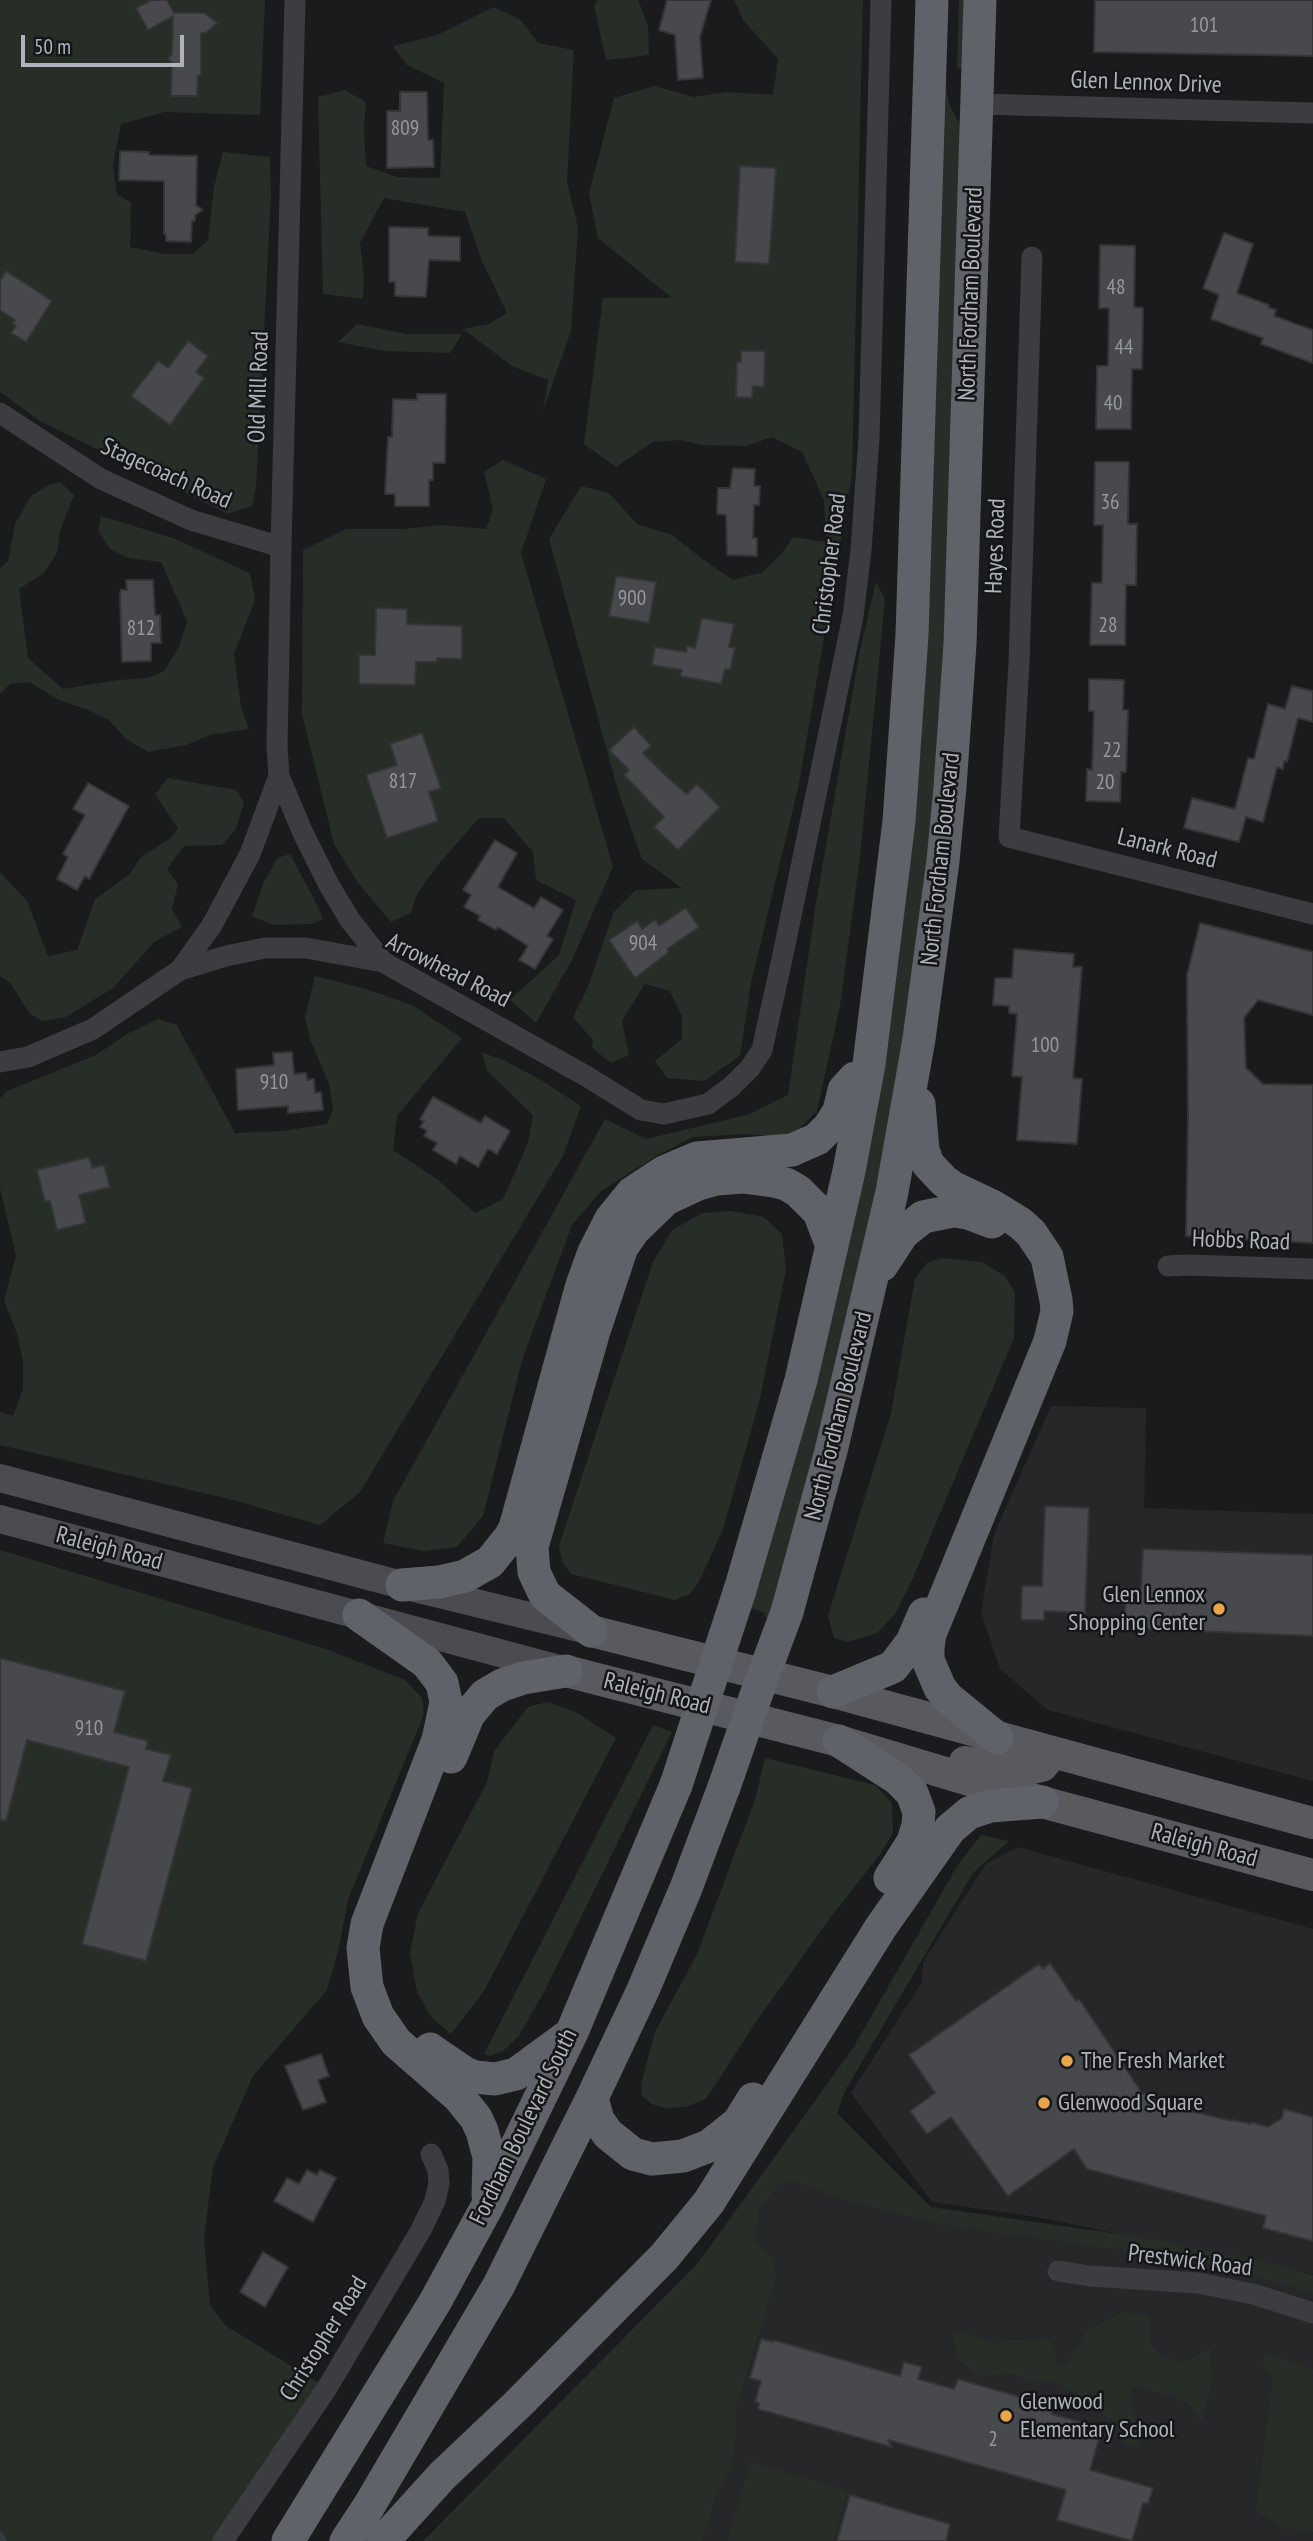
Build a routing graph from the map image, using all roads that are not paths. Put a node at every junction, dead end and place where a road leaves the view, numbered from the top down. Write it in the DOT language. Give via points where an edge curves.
graph roads {
  1 [pos="295,0"];
  2 [pos="881,0"];
  3 [pos="932,0"];
  4 [pos="954,0"];
  5 [pos="980,0"];
  6 [pos="977,104"];
  7 [pos="1313,113"];
  8 [pos="1032,257"];
  9 [pos="0,413"];
  10 [pos="281,547"];
  11 [pos="279,776"];
  12 [pos="1009,837"];
  13 [pos="1313,914"];
  14 [pos="383,961"];
  15 [pos="180,970"];
  16 [pos="919,1039"];
  17 [pos="0,1062"];
  18 [pos="869,1064"];
  19 [pos="708,1104"];
  20 [pos="832,1246"];
  21 [pos="1168,1266"];
  22 [pos="1313,1269"];
  23 [pos="874,1275"];
  24 [pos="0,1478"];
  25 [pos="0,1519"];
  26 [pos="402,1585"];
  27 [pos="359,1615"];
  28 [pos="591,1631"];
  29 [pos="566,1671"];
  30 [pos="708,1688"];
  31 [pos="833,1692"];
  32 [pos="755,1698"];
  33 [pos="997,1738"];
  34 [pos="839,1741"];
  35 [pos="1053,1753"];
  36 [pos="1042,1802"];
  37 [pos="1313,1823"];
  38 [pos="1313,1875"];
  39 [pos="572,2032"];
  40 [pos="592,2098"];
  41 [pos="431,2154"];
  42 [pos="488,2205"];
  43 [pos="1058,2271"];
  44 [pos="1313,2314"];
  45 [pos="223,2541"];
  46 [pos="288,2541"];
  47 [pos="346,2541"];
  48 [pos="383,2541"];
  1 -- 10 [label="street, Old Mill Road"];
  2 -- 19 [label="street, Christopher Road" via="870,438 853,616 762,1050 732,1086"];
  3 -- 18 [label="highway, North Fordham Boulevard" via="911,677 899,821"];
  4 -- 6 [label="highway" via="952,82 957,93"];
  5 -- 6 [label="highway, North Fordham Boulevard"];
  6 -- 7 [label="street, Glen Lennox Drive"];
  6 -- 16 [label="highway, North Fordham Boulevard" via="960,644 948,811"];
  8 -- 12 [label="street, Hayes Road"];
  9 -- 10 [label="street, Stagecoach Road" via="101,479 191,520"];
  10 -- 11 [label="street, Old Mill Road"];
  11 -- 14 [label="street, Old Mill Road" via="329,885"];
  11 -- 15 [label="street, Old Mill Road" via="250,854 212,925"];
  12 -- 13 [label="street, Lanark Road"];
  14 -- 15 [label="street, Arrowhead Road" via="306,948 265,948"];
  14 -- 19 [label="street, Arrowhead Road" via="641,1110 664,1114"];
  15 -- 17 [label="street, Arrowhead Road" via="93,1029 28,1057"];
  16 -- 23 [label="highway, North Fordham Boulevard"];
  16 -- 33 [label="highway" via="919,1116 928,1164 954,1188 994,1207 1031,1233 1046,1256 1056,1300 1050,1341 928,1647 928,1660 940,1688"];
  18 -- 20 [label="highway, North Fordham Boulevard"];
  18 -- 26 [label="highway" via="844,1090 839,1111 817,1139 792,1150 697,1158 632,1193 611,1219 582,1285 516,1528 490,1562 465,1576"];
  20 -- 28 [label="highway" via="819,1212 798,1191 786,1184 743,1177 698,1184 666,1199 622,1247 532,1547 534,1572 545,1595"];
  20 -- 30 [label="highway, North Fordham Boulevard, bridge" via="801,1380"];
  21 -- 22 [label="street, Hobbs Road"];
  23 -- 31 [label="highway" via="912,1224 940,1212 968,1213 996,1223 1018,1241 1028,1257 1037,1278 1037,1325 912,1643 893,1667"];
  23 -- 32 [label="highway, North Fordham Boulevard, bridge" via="787,1612"];
  24 -- 26 [label="main road, Raleigh Road"];
  25 -- 27 [label="main road, Raleigh Road"];
  26 -- 28 [label="main road, Raleigh Road"];
  27 -- 29 [label="main road, Raleigh Road"];
  27 -- 42 [label="highway" via="426,1663 442,1683 446,1702 438,1740 367,1924 363,1948 367,1987 378,2016 396,2042 459,2097 476,2118 489,2157"];
  28 -- 31 [label="main road, Raleigh Road"];
  29 -- 34 [label="main road, Raleigh Road"];
  29 -- 39 [label="highway" via="502,1685 485,1695 469,1714 391,1914 384,1961 388,1994 404,2023 425,2045 475,2077 510,2077"];
  30 -- 39 [label="highway, Fordham Boulevard South, bridge" via="676,1786"];
  31 -- 33 [label="main road, Raleigh Road"];
  32 -- 40 [label="highway, Fordham Boulevard South, bridge" via="686,1888"];
  33 -- 35 [label="main road, Raleigh Road"];
  34 -- 35 [label="main road" via="1018,1770 1042,1766"];
  34 -- 36 [label="main road, Raleigh Road"];
  34 -- 40 [label="highway" via="912,1793 918,1825 913,1842 738,2123 709,2146 683,2156 652,2159 633,2154 608,2134"];
  35 -- 37 [label="main road, Raleigh Road"];
  36 -- 38 [label="main road, Raleigh Road"];
  36 -- 48 [label="highway" via="990,1806 969,1813 950,1829 881,1927 709,2202 664,2256 442,2476"];
  39 -- 42 [label="highway, Fordham Boulevard South"];
  40 -- 47 [label="highway, Fordham Boulevard South" via="499,2285"];
  41 -- 45 [label="street, Christopher Road" via="439,2185 421,2230 327,2388"];
  42 -- 46 [label="highway, Fordham Boulevard South" via="435,2302"];
  43 -- 44 [label="street, Prestwick Road" via="1198,2283 1253,2294"];
}
